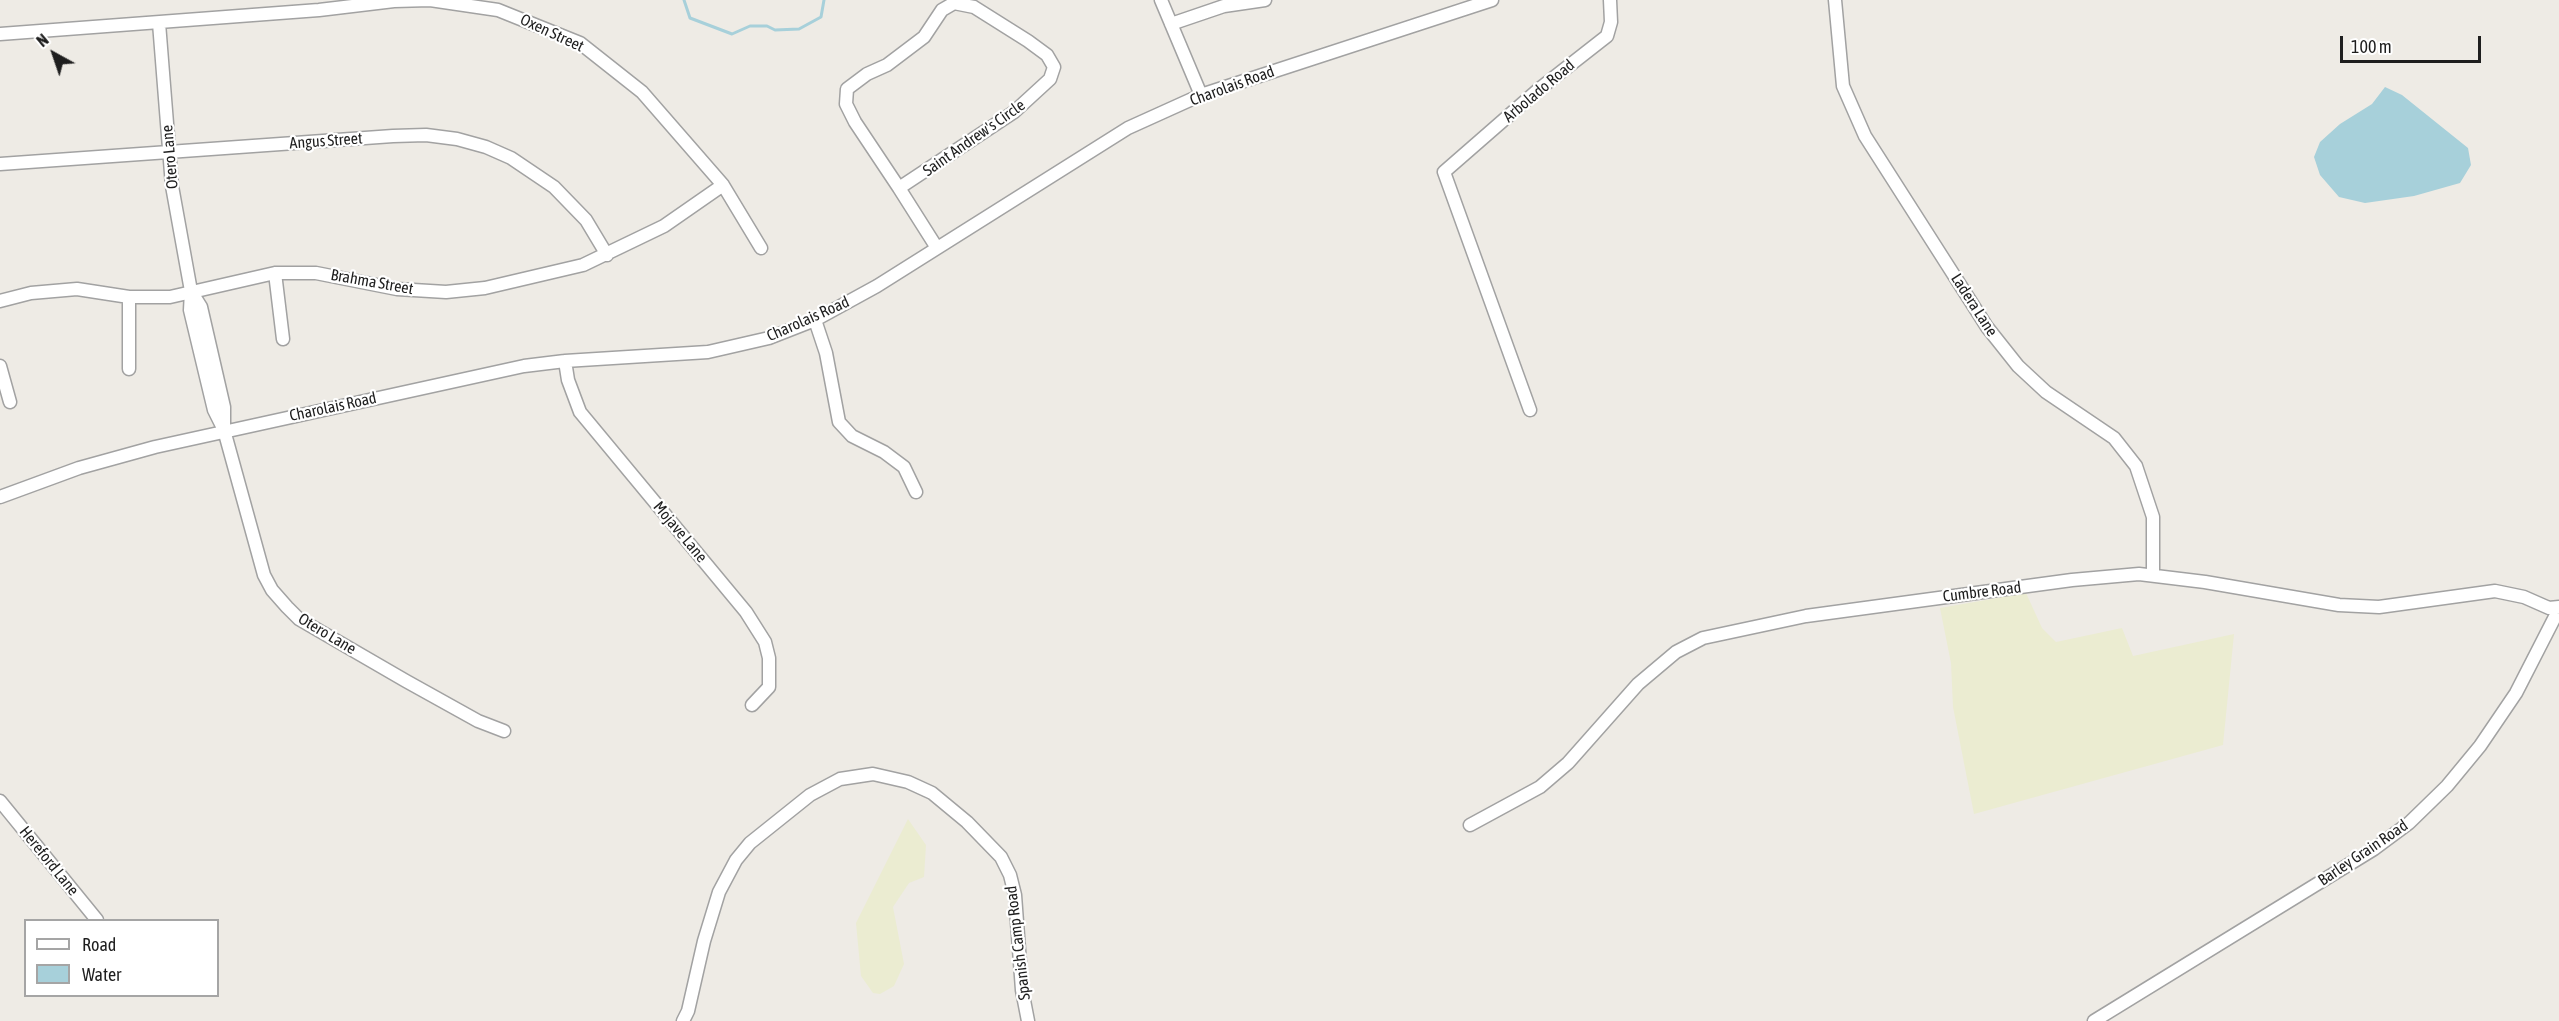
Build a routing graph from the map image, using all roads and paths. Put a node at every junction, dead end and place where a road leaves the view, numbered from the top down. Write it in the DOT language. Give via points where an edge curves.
graph roads {
  1 [pos="1161,0"];
  2 [pos="1265,0"];
  3 [pos="1492,0"];
  4 [pos="1610,0"];
  5 [pos="1835,0"];
  6 [pos="159,23"];
  7 [pos="1171,24"];
  8 [pos="0,34"];
  9 [pos="1201,95"];
  10 [pos="170,153"];
  11 [pos="0,164"];
  12 [pos="723,185"];
  13 [pos="899,188"];
  14 [pos="761,248"];
  15 [pos="937,248"];
  16 [pos="607,255"];
  17 [pos="275,273"];
  18 [pos="191,291"];
  19 [pos="129,297"];
  20 [pos="0,301"];
  21 [pos="815,320"];
  22 [pos="283,339"];
  23 [pos="565,361"];
  24 [pos="0,366"];
  25 [pos="129,369"];
  26 [pos="10,402"];
  27 [pos="1530,410"];
  28 [pos="224,430"];
  29 [pos="916,492"];
  30 [pos="0,497"];
  31 [pos="2154,574"];
  32 [pos="2559,608"];
  33 [pos="752,705"];
  34 [pos="504,731"];
  35 [pos="0,801"];
  36 [pos="1470,825"];
  37 [pos="95,919"];
  38 [pos="683,1021"];
  39 [pos="1028,1021"];
  40 [pos="2094,1021"];
  1 -- 7 [label="street"];
  2 -- 7 [label="street" via="1224,6"];
  3 -- 9 [label="street, Charolais Road"];
  4 -- 27 [label="street, Arbolado Road" via="1607,36 1444,172"];
  5 -- 31 [label="street, Ladera Lane" via="1843,86 1865,136 1987,327 2018,366 2046,392 2114,438 2136,466 2153,517"];
  6 -- 8 [label="street, Oxen Street"];
  6 -- 10 [label="street, Otero Lane"];
  6 -- 12 [label="street, Oxen Street" via="394,1 430,0 498,10 572,39 614,68 668,120"];
  7 -- 9 [label="street"];
  9 -- 15 [label="street, Charolais Road" via="1128,128"];
  10 -- 11 [label="street, Angus Street"];
  10 -- 16 [label="street, Angus Street" via="393,136 457,139 511,158 554,187 586,220"];
  10 -- 18 [label="street, Otero Lane" via="176,218"];
  12 -- 14 [label="street, Oxen Street"];
  12 -- 16 [label="street, Brahma Street" via="664,226"];
  13 -- 13 [label="street, Saint Andrew's Circle" via="846,104 847,89 853,83 887,65 924,37 942,10 954,3 974,8 1047,55 1054,67 1050,79 1030,99"];
  13 -- 15 [label="street, Saint Andrew's Circle"];
  15 -- 21 [label="street, Charolais Road"];
  16 -- 17 [label="street, Brahma Street" via="557,273 446,292 397,288 316,273"];
  17 -- 18 [label="street, Brahma Street"];
  17 -- 22 [label="street"];
  18 -- 19 [label="street, Brahma Street" via="170,297"];
  18 -- 28 [label="street, Otero Lane" via="190,310 214,411"];
  19 -- 20 [label="street, Brahma Street" via="77,289 30,292"];
  19 -- 25 [label="street"];
  21 -- 23 [label="street, Charolais Road" via="737,348"];
  21 -- 29 [label="street" via="826,353 839,422 852,436 904,467"];
  23 -- 28 [label="street, Charolais Road" via="524,366"];
  23 -- 33 [label="street, Mojave Lane" via="580,412 746,612 765,642 769,687"];
  24 -- 26 [label="street"];
  28 -- 30 [label="street, Charolais Road" via="79,468"];
  28 -- 34 [label="street, Otero Lane" via="264,575 287,607 299,619 406,681"];
  31 -- 32 [label="street, Cumbre Road" via="2339,605 2379,607 2495,591"];
  31 -- 36 [label="street, Cumbre Road" via="2072,580 1880,605 1702,638 1651,672 1568,764 1540,787"];
  32 -- 40 [label="street, Barley Grain Road" via="2516,693 2480,746 2409,824"];
  35 -- 37 [label="street, Hereford Lane"];
  38 -- 39 [label="street, Spanish Camp Road" via="719,891 736,860 750,843 810,795 840,779 873,774 908,782 932,793 1001,857 1015,895"];
}
